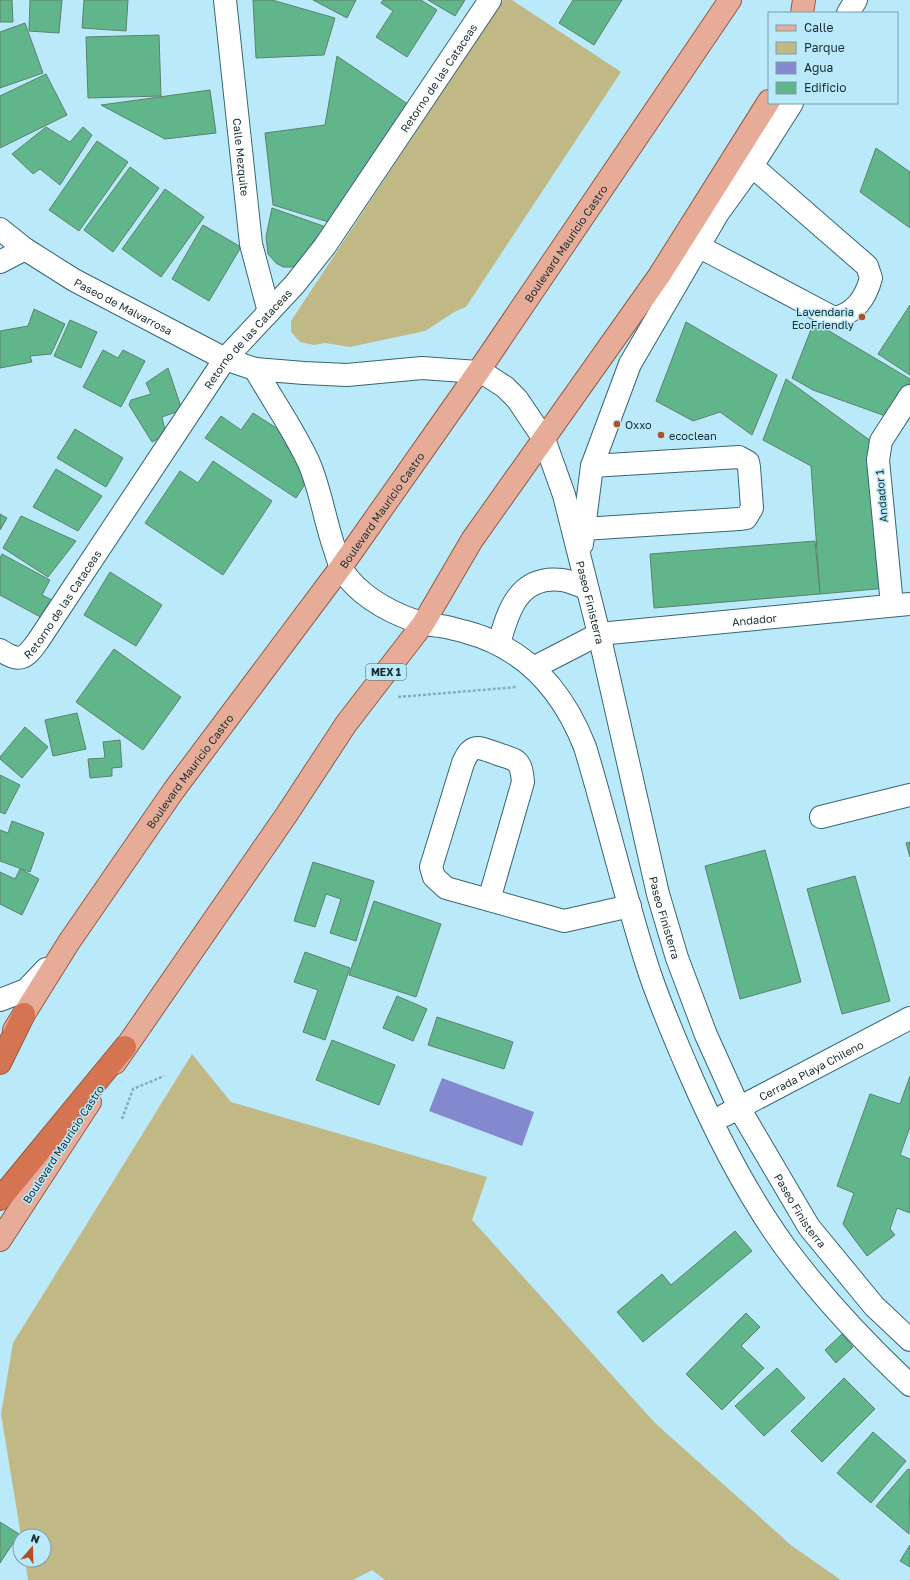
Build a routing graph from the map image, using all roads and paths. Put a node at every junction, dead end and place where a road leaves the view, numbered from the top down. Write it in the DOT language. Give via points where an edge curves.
graph roads {
  1 [pos="225,0"];
  2 [pos="490,0"];
  3 [pos="730,0"];
  4 [pos="804,0"];
  5 [pos="856,0"];
  6 [pos="802,12"];
  7 [pos="849,12"];
  8 [pos="768,103"];
  9 [pos="791,104"];
  10 [pos="752,166"];
  11 [pos="0,229"];
  12 [pos="698,246"];
  13 [pos="25,249"];
  14 [pos="0,262"];
  15 [pos="268,312"];
  16 [pos="225,359"];
  17 [pos="255,369"];
  18 [pos="478,372"];
  19 [pos="910,396"];
  20 [pos="544,439"];
  21 [pos="592,466"];
  22 [pos="583,529"];
  23 [pos="580,561"];
  24 [pos="341,567"];
  25 [pos="586,588"];
  26 [pos="901,604"];
  27 [pos="423,624"];
  28 [pos="599,634"];
  29 [pos="499,644"];
  30 [pos="0,650"];
  31 [pos="535,667"];
  32 [pos="550,684"];
  33 [pos="394,697"];
  34 [pos="910,795"];
  35 [pos="821,817"];
  36 [pos="489,900"];
  37 [pos="630,906"];
  38 [pos="69,942"];
  39 [pos="0,1000"];
  40 [pos="24,1014"];
  41 [pos="910,1018"];
  42 [pos="125,1047"];
  43 [pos="0,1051"];
  44 [pos="0,1063"];
  45 [pos="164,1076"];
  46 [pos="739,1108"];
  47 [pos="122,1119"];
  48 [pos="711,1121"];
  49 [pos="0,1199"];
  50 [pos="809,1227"];
  51 [pos="0,1240"];
  52 [pos="784,1246"];
  53 [pos="910,1340"];
  54 [pos="910,1385"];
  1 -- 15 [label="street, Calle Mezquite" via="251,244"];
  2 -- 15 [label="street, Retorno de las Cataceas" via="325,246 295,284"];
  3 -- 18 [label="main road, Boulevard Mauricio Castro"];
  4 -- 6 [label="main road"];
  5 -- 7 [label="street"];
  8 -- 20 [label="main road, Boulevard Mauricio Castro / MEX 1" via="659,276"];
  9 -- 10 [label="street"];
  10 -- 12 [label="street"];
  10 -- 12 [label="street" via="867,266 871,278 863,299 852,311 834,318"];
  11 -- 13 [label="street, Paseo de Malvarrosa"];
  12 -- 21 [label="street" via="630,364"];
  13 -- 14 [label="street"];
  13 -- 16 [label="street, Paseo de Malvarrosa" via="80,283"];
  15 -- 16 [label="street, Retorno de las Cataceas"];
  16 -- 17 [label="street, Paseo de Malvarrosa"];
  16 -- 30 [label="street, Retorno de las Cataceas" via="38,642 25,657 18,659"];
  17 -- 18 [label="street, Paseo de Malvarrosa" via="347,375 422,368"];
  17 -- 24 [label="street" via="293,429 310,465"];
  18 -- 20 [label="street, Paseo Finisterra" via="505,387 517,398"];
  18 -- 24 [label="main road, Boulevard Mauricio Castro"];
  19 -- 26 [label="street, Andador 1" via="881,441 878,460"];
  20 -- 23 [label="street, Paseo Finisterra" via="564,495"];
  20 -- 27 [label="main road, Boulevard Mauricio Castro / MEX 1" via="472,540"];
  21 -- 22 [label="street"];
  21 -- 22 [label="street" via="739,457 748,462 752,508 746,518 739,519"];
  22 -- 23 [label="street"];
  23 -- 25 [label="street, Paseo Finisterra"];
  24 -- 27 [label="street" via="348,578 382,606"];
  24 -- 38 [label="main road, Boulevard Mauricio Castro" via="174,790"];
  25 -- 28 [label="street, Paseo Finisterra"];
  25 -- 29 [label="street" via="563,580 549,580 526,588 512,605"];
  26 -- 28 [label="street, Andador"];
  27 -- 29 [label="street" via="468,632"];
  27 -- 42 [label="main road, Boulevard Mauricio Castro / MEX 1" via="346,724 287,814"];
  28 -- 31 [label="street"];
  28 -- 46 [label="street, Paseo Finisterra" via="658,894 677,958 706,1035"];
  29 -- 31 [label="street"];
  31 -- 32 [label="street"];
  32 -- 33 [label="path"];
  32 -- 37 [label="street" via="578,729 585,747"];
  34 -- 35 [label="street"];
  36 -- 36 [label="street" via="523,782 522,769 516,761 479,747 472,748 463,763 431,867 434,877 446,888"];
  36 -- 37 [label="street" via="564,921"];
  37 -- 48 [label="street" via="668,1024"];
  38 -- 39 [label="street" via="26,990"];
  38 -- 40 [label="main road, Boulevard Mauricio Castro"];
  40 -- 43 [label="main road, Boulevard Mauricio Castro"];
  40 -- 44 [label="highway, Boulevard Mauricio Castro"];
  41 -- 46 [label="street, Cerrada Playa Chileno"];
  42 -- 49 [label="highway, Boulevard Mauricio Castro"];
  42 -- 51 [label="main road, Boulevard Mauricio Castro / MEX 1"];
  45 -- 47 [label="path" via="133,1089"];
  46 -- 48 [label="street, Cerrada Playa Chileno"];
  46 -- 50 [label="street, Paseo Finisterra"];
  48 -- 52 [label="street" via="753,1197"];
  50 -- 52 [label="street"];
  50 -- 53 [label="street, Paseo Finisterra" via="874,1306"];
  52 -- 54 [label="street" via="824,1296 874,1351"];
}
